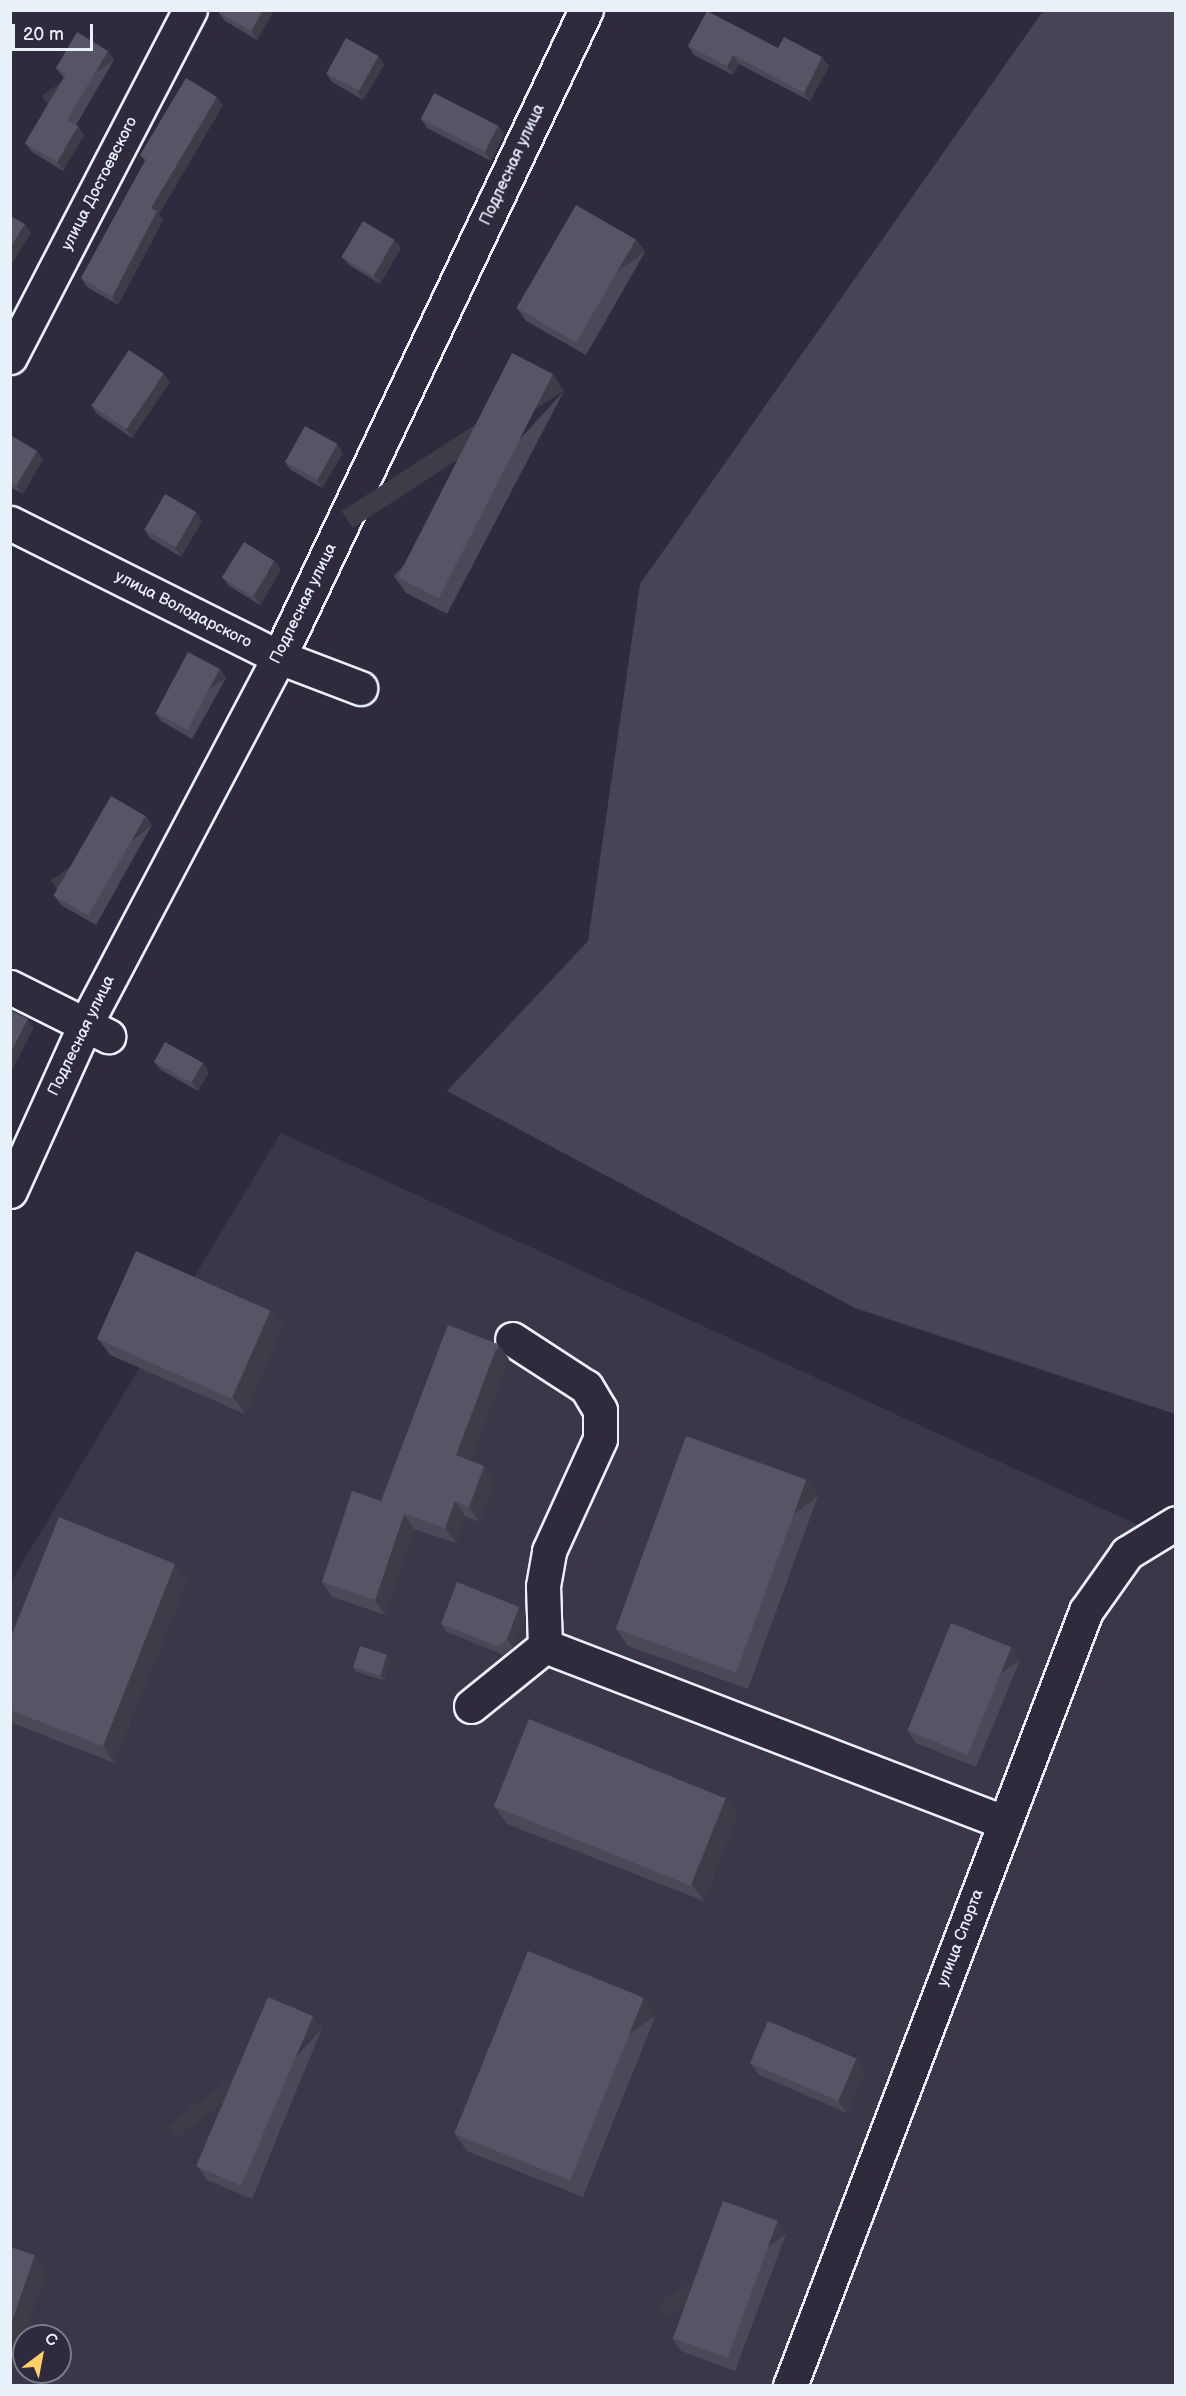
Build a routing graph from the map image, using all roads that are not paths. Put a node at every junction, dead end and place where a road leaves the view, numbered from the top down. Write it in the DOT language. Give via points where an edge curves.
graph roads {
  1 [pos="190,10"];
  2 [pos="586,10"];
  3 [pos="10,357"];
  4 [pos="10,523"];
  5 [pos="279,657"];
  6 [pos="360,688"];
  7 [pos="10,987"];
  8 [pos="97,1031"];
  9 [pos="10,1191"];
  10 [pos="512,1339"];
  11 [pos="1176,1523"];
  12 [pos="545,1646"];
  13 [pos="471,1706"];
  14 [pos="1005,1823"];
  15 [pos="790,2385"];
  1 -- 3 [label="street, улица Достоевского"];
  2 -- 5 [label="street, Подлесная улица"];
  4 -- 5 [label="street, улица Володарского"];
  5 -- 6 [label="street, улица Володарского"];
  5 -- 8 [label="street, Подлесная улица"];
  7 -- 8 [label="street"];
  8 -- 9 [label="street, Подлесная улица"];
  10 -- 12 [label="street" via="586,1387 600,1410 600,1439 549,1551 543,1586"];
  11 -- 14 [label="street, улица Спорта" via="1127,1553 1086,1611"];
  12 -- 13 [label="street"];
  12 -- 14 [label="street"];
  14 -- 15 [label="street, улица Спорта"];
}
